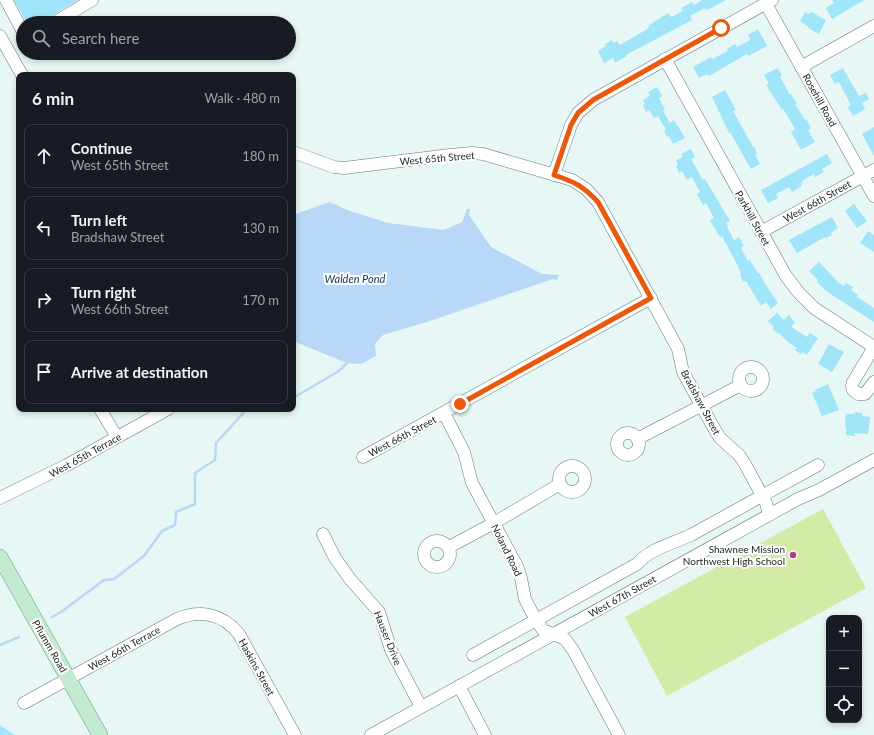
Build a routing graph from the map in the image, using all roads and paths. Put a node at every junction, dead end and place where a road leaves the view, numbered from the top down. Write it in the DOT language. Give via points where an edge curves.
graph roads {
  1 [pos="6,0"];
  2 [pos="92,0"];
  3 [pos="769,2"];
  4 [pos="66,16"];
  5 [pos="16,19"];
  6 [pos="874,26"];
  7 [pos="0,36"];
  8 [pos="665,59"];
  9 [pos="801,67"];
  10 [pos="20,72"];
  11 [pos="296,153"];
  12 [pos="874,170"];
  13 [pos="554,175"];
  14 [pos="862,176"];
  15 [pos="874,196"];
  16 [pos="761,232"];
  17 [pos="651,298"];
  18 [pos="874,347"];
  19 [pos="874,382"];
  20 [pos="740,384"];
  21 [pos="701,406"];
  22 [pos="102,412"];
  23 [pos="163,412"];
  24 [pos="444,414"];
  25 [pos="117,437"];
  26 [pos="637,439"];
  27 [pos="363,457"];
  28 [pos="874,460"];
  29 [pos="818,465"];
  30 [pos="560,484"];
  31 [pos="762,495"];
  32 [pos="0,498"];
  33 [pos="769,515"];
  34 [pos="494,523"];
  35 [pos="323,534"];
  36 [pos="449,547"];
  37 [pos="0,557"];
  38 [pos="205,613"];
  39 [pos="536,620"];
  40 [pos="553,634"];
  41 [pos="473,655"];
  42 [pos="69,678"];
  43 [pos="459,686"];
  44 [pos="24,703"];
  45 [pos="421,707"];
  46 [pos="100,735"];
  47 [pos="295,735"];
  48 [pos="371,735"];
  49 [pos="486,735"];
  50 [pos="619,735"];
  1 -- 5 [label="street"];
  2 -- 4 [label="street"];
  3 -- 8 [label="street"];
  3 -- 9 [label="street, Rosehill Road"];
  6 -- 9 [label="street"];
  7 -- 10 [label="street"];
  8 -- 13 [label="street" via="593,100 578,113 571,125"];
  8 -- 16 [label="street, Parkhill Street"];
  9 -- 14 [label="street, Rosehill Road"];
  11 -- 13 [label="street, West 65th Street" via="334,167 344,168 472,153"];
  12 -- 14 [label="street, West 66th Street"];
  13 -- 17 [label="street, Bradshaw Street" via="572,180 586,189 598,202"];
  14 -- 15 [label="street, Rosehill Road"];
  14 -- 16 [label="street, West 66th Street"];
  16 -- 18 [label="street, Parkhill Street" via="786,276 799,293 824,316"];
  17 -- 21 [label="street, Bradshaw Street" via="678,349 683,372"];
  17 -- 24 [label="street, West 66th Street"];
  18 -- 19 [label="street" via="853,382 852,390 858,394 865,394"];
  20 -- 21 [label="street"];
  21 -- 26 [label="street"];
  21 -- 31 [label="street, Bradshaw Street" via="720,438 739,456"];
  22 -- 25 [label="street"];
  23 -- 25 [label="street, West 65th Terrace"];
  24 -- 27 [label="street, West 66th Street"];
  24 -- 34 [label="street, Noland Road" via="464,452 472,483"];
  25 -- 32 [label="street, West 65th Terrace" via="60,469"];
  28 -- 33 [label="street, West 67th Street"];
  29 -- 31 [label="street, West 67th Street"];
  30 -- 34 [label="street"];
  31 -- 33 [label="street, Bradshaw Street"];
  31 -- 39 [label="street, West 67th Street" via="691,535 665,545 637,564"];
  33 -- 40 [label="street, West 67th Street"];
  34 -- 36 [label="street"];
  34 -- 39 [label="street, Noland Road" via="517,566 525,599"];
  35 -- 45 [label="street, Hauser Drive" via="335,558 378,612 391,650"];
  37 -- 42 [label="main road, Pflumm Road"];
  38 -- 42 [label="street, West 66th Terrace" via="185,615"];
  38 -- 47 [label="street, Haskins Street" via="226,622 239,634"];
  39 -- 40 [label="street, Noland Road" via="543,630"];
  39 -- 41 [label="street, West 67th Street"];
  40 -- 43 [label="street, West 67th Street"];
  40 -- 50 [label="street, Noland Road" via="565,639 573,650"];
  42 -- 44 [label="street, West 66th Terrace"];
  42 -- 46 [label="main road, Pflumm Road"];
  43 -- 45 [label="street, West 67th Street"];
  43 -- 49 [label="street"];
  45 -- 48 [label="street, West 67th Street"];
}
